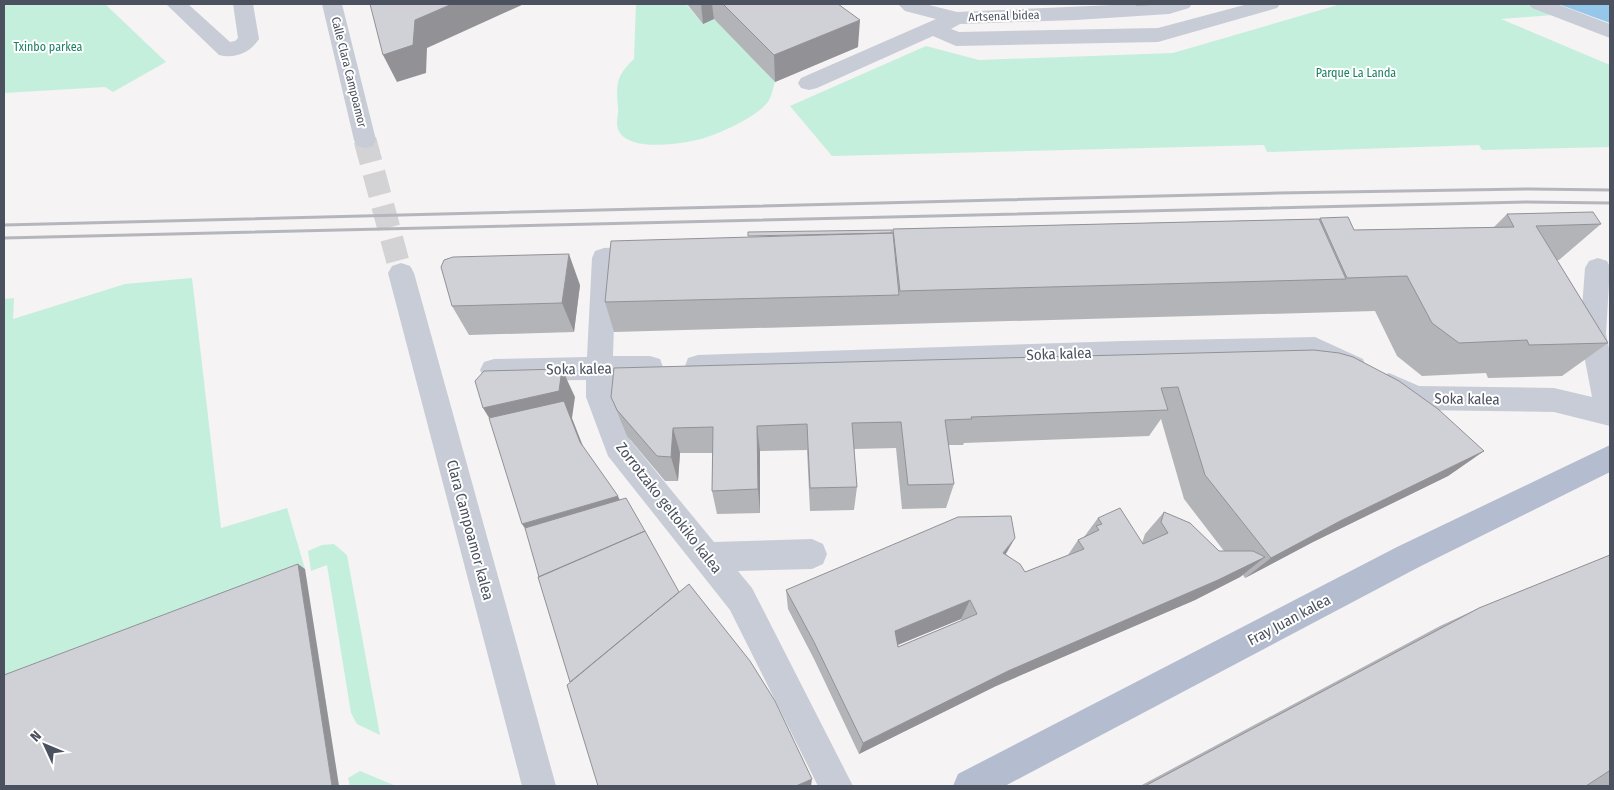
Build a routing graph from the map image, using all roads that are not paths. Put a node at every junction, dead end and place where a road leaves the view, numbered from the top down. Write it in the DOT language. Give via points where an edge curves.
graph roads {
  1 [pos="176,4"];
  2 [pos="243,4"];
  3 [pos="908,4"];
  4 [pos="1182,4"];
  5 [pos="1270,4"];
  6 [pos="1539,4"];
  7 [pos="335,5"];
  8 [pos="957,18"];
  9 [pos="934,29"];
  10 [pos="1610,31"];
  11 [pos="809,83"];
  12 [pos="366,140"];
  13 [pos="672,255"];
  14 [pos="1598,268"];
  15 [pos="400,273"];
  16 [pos="601,368"];
  17 [pos="494,370"];
  18 [pos="1609,414"];
  19 [pos="1610,458"];
  20 [pos="812,554"];
  21 [pos="707,557"];
  22 [pos="539,786"];
  23 [pos="836,786"];
  24 [pos="970,786"];
  1 -- 2 [label="street" via="226,50 242,47 249,39"];
  3 -- 8 [label="street"];
  4 -- 8 [label="street, Artsenal bidea" via="1169,8 1076,14"];
  5 -- 9 [label="street" via="1158,35 956,40"];
  6 -- 10 [label="street"];
  7 -- 12 [label="street, Calle Clara Campoamor"];
  8 -- 9 [label="street, Artsenal bidea"];
  9 -- 11 [label="street, Artsenal bidea"];
  13 -- 16 [label="street, Zorrotzako geltokiko kalea" via="604,258"];
  14 -- 18 [label="street" via="1593,334"];
  15 -- 22 [label="street, Clara Campoamor kalea"];
  16 -- 17 [label="street, Soka kalea"];
  16 -- 18 [label="street, Soka kalea" via="1315,348 1416,398 1554,400"];
  16 -- 21 [label="street, Zorrotzako geltokiko kalea" via="600,397 618,447"];
  19 -- 24 [label="main road, Fray Juan kalea" via="1417,553"];
  20 -- 21 [label="street"];
  21 -- 23 [label="street, Zorrotzako geltokiko kalea" via="741,599"];
}
